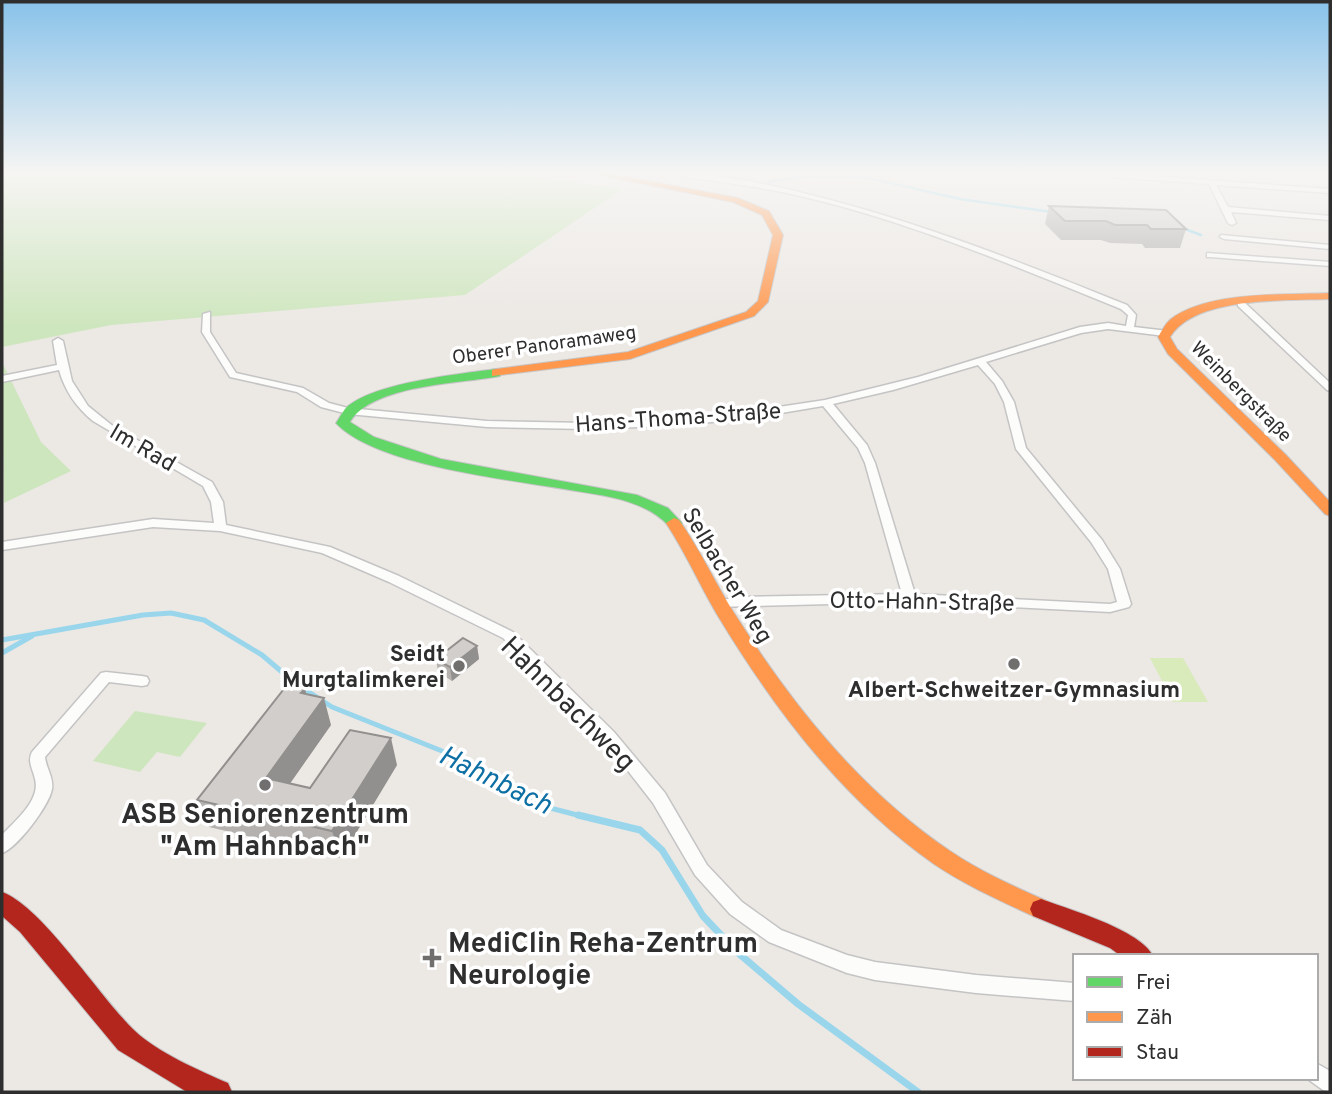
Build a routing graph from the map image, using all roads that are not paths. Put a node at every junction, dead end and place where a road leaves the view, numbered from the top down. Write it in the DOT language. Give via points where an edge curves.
graph roads {
  1 [pos="772,224"];
  2 [pos="906,224"];
  3 [pos="1224,237"];
  4 [pos="1330,247"];
  5 [pos="1210,255"];
  6 [pos="1330,264"];
  7 [pos="1330,296"];
  8 [pos="1241,304"];
  9 [pos="207,314"];
  10 [pos="1130,327"];
  11 [pos="1165,333"];
  12 [pos="58,341"];
  13 [pos="980,362"];
  14 [pos="60,367"];
  15 [pos="2,379"];
  16 [pos="1330,388"];
  17 [pos="826,402"];
  18 [pos="348,411"];
  19 [pos="1330,511"];
  20 [pos="220,527"];
  21 [pos="2,545"];
  22 [pos="910,598"];
  23 [pos="720,604"];
  24 [pos="142,681"];
  25 [pos="2,846"];
  26 [pos="2,902"];
  27 [pos="1139,954"];
  28 [pos="1073,992"];
  29 [pos="219,1092"];
  1 -- 18 [label="street, Oberer Panoramaweg" via="778,235 763,302 739,319 648,350 457,377 370,398"];
  2 -- 10 [label="street" via="1124,307 1132,315"];
  3 -- 4 [label="street"];
  5 -- 6 [label="street"];
  7 -- 8 [label="street, Weinbergstraße"];
  8 -- 11 [label="street, Weinbergstraße" via="1186,314"];
  8 -- 16 [label="street"];
  9 -- 18 [label="street" via="206,332 233,375 300,390 325,405"];
  10 -- 11 [label="street, Hans-Thoma-Straße"];
  10 -- 13 [label="street, Hans-Thoma-Straße" via="1080,330"];
  11 -- 19 [label="street, Weinbergstraße" via="1172,351"];
  12 -- 14 [label="street, Im Rad"];
  13 -- 17 [label="street, Hans-Thoma-Straße"];
  13 -- 22 [label="street, Otto-Hahn-Straße" via="1009,402 1021,449 1096,540 1114,569 1124,604 1110,608"];
  14 -- 15 [label="street"];
  14 -- 20 [label="street, Im Rad" via="76,401 92,418 208,484"];
  17 -- 18 [label="street, Hans-Thoma-Straße" via="742,416 558,426"];
  17 -- 22 [label="street" via="863,447 870,463"];
  18 -- 23 [label="street, Selbacher Weg" via="343,423 348,430 387,447 589,487 659,508 677,526"];
  20 -- 21 [label="street, Hahnbachweg" via="153,523"];
  20 -- 28 [label="street, Hahnbachweg" via="326,550 508,635 609,736 659,798 701,870 736,908 775,936 874,971"];
  22 -- 23 [label="street, Otto-Hahn-Straße"];
  23 -- 27 [label="street, Selbacher Weg" via="772,688 880,813 966,875"];
  24 -- 25 [label="street" via="106,677 37,756 37,770 44,781 42,798"];
  26 -- 29 [label="street" via="28,925 127,1041 187,1079"];
}
